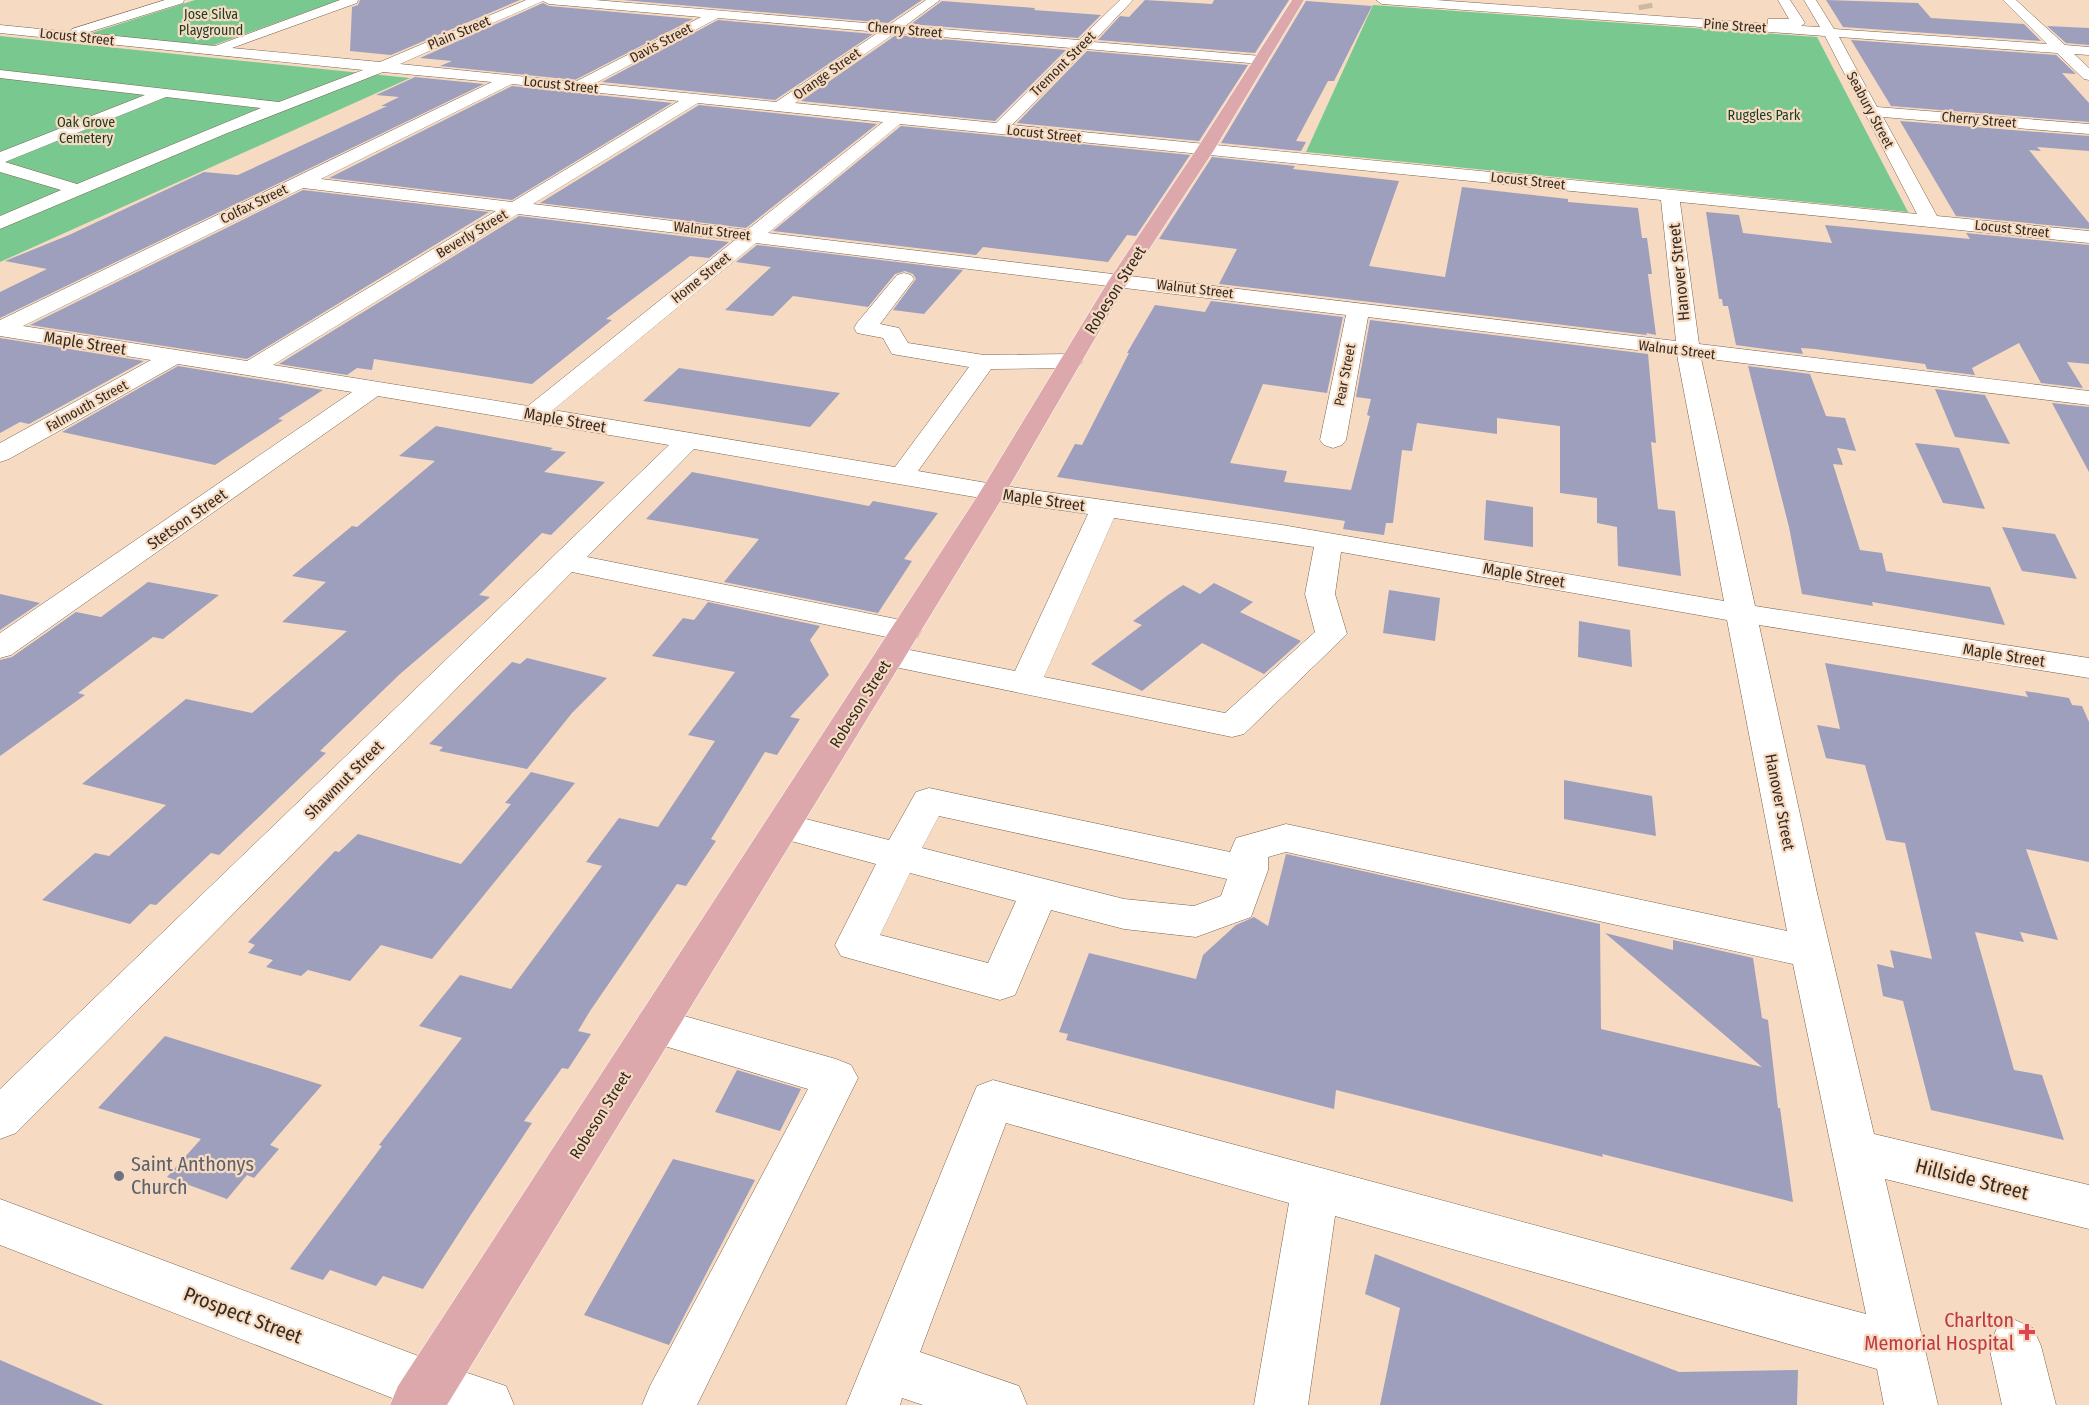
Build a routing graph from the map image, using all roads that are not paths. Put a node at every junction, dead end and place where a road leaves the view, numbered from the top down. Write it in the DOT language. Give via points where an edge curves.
graph roads {
  1 [pos="178,0"];
  2 [pos="352,0"];
  3 [pos="537,0"];
  4 [pos="549,0"];
  5 [pos="743,0"];
  6 [pos="934,0"];
  7 [pos="1127,0"];
  8 [pos="1298,0"];
  9 [pos="1382,0"];
  10 [pos="1523,0"];
  11 [pos="1784,0"];
  12 [pos="1810,0"];
  13 [pos="2009,0"];
  14 [pos="1651,13"];
  15 [pos="717,14"];
  16 [pos="0,29"];
  17 [pos="892,29"];
  18 [pos="1830,33"];
  19 [pos="65,36"];
  20 [pos="1082,45"];
  21 [pos="2061,49"];
  22 [pos="213,50"];
  23 [pos="2089,51"];
  24 [pos="1261,60"];
  25 [pos="380,67"];
  26 [pos="4,76"];
  27 [pos="2089,76"];
  28 [pos="509,80"];
  29 [pos="578,86"];
  30 [pos="165,92"];
  31 [pos="695,98"];
  32 [pos="278,105"];
  33 [pos="779,107"];
  34 [pos="1870,111"];
  35 [pos="896,119"];
  36 [pos="999,129"];
  37 [pos="2089,129"];
  38 [pos="1205,150"];
  39 [pos="0,158"];
  40 [pos="0,166"];
  41 [pos="300,182"];
  42 [pos="79,190"];
  43 [pos="1670,196"];
  44 [pos="514,208"];
  45 [pos="1930,221"];
  46 [pos="0,223"];
  47 [pos="753,236"];
  48 [pos="2089,237"];
  49 [pos="904,279"];
  50 [pos="1119,280"];
  51 [pos="1358,311"];
  52 [pos="0,329"];
  53 [pos="1688,351"];
  54 [pos="174,357"];
  55 [pos="1071,361"];
  56 [pos="984,362"];
  57 [pos="249,370"];
  58 [pos="373,389"];
  59 [pos="2089,398"];
  60 [pos="533,414"];
  61 [pos="1333,440"];
  62 [pos="688,441"];
  63 [pos="0,454"];
  64 [pos="901,477"];
  65 [pos="993,492"];
  66 [pos="1104,508"];
  67 [pos="1329,541"];
  68 [pos="566,562"];
  69 [pos="1742,613"];
  70 [pos="898,644"];
  71 [pos="0,648"];
  72 [pos="2089,668"];
  73 [pos="1025,684"];
  74 [pos="783,826"];
  75 [pos="899,856"];
  76 [pos="1249,870"];
  77 [pos="1039,891"];
  78 [pos="1811,952"];
  79 [pos="656,1026"];
  80 [pos="0,1119"];
  81 [pos="1856,1151"];
  82 [pos="1315,1188"];
  83 [pos="2089,1207"];
  84 [pos="0,1222"];
  85 [pos="2015,1346"];
  86 [pos="1899,1349"];
  87 [pos="880,1386"];
  88 [pos="423,1396"];
  89 [pos="487,1405"];
  90 [pos="669,1405"];
  91 [pos="1000,1405"];
  92 [pos="1281,1405"];
  93 [pos="1911,1405"];
  94 [pos="2030,1405"];
  1 -- 19 [label="street"];
  2 -- 22 [label="street"];
  3 -- 25 [label="street, Plain Street"];
  4 -- 15 [label="street, Cherry Street"];
  5 -- 15 [label="street, Davis Street"];
  6 -- 17 [label="street, Orange Street"];
  7 -- 20 [label="street, Tremont Street"];
  8 -- 24 [label="main road, Robeson Street"];
  9 -- 14 [label="street, Pine Street"];
  10 -- 14 [label="street"];
  11 -- 14 [label="street" via="1798,23"];
  12 -- 18 [label="street, Seabury Street"];
  13 -- 21 [label="street"];
  14 -- 18 [label="street, Pine Street"];
  15 -- 17 [label="street, Cherry Street"];
  15 -- 29 [label="street, Davis Street"];
  16 -- 19 [label="street, Locust Street"];
  17 -- 20 [label="street, Cherry Street"];
  17 -- 33 [label="street, Orange Street"];
  18 -- 21 [label="street, Pine Street"];
  18 -- 34 [label="street, Seabury Street"];
  19 -- 22 [label="street, Locust Street"];
  20 -- 24 [label="street, Cherry Street"];
  20 -- 36 [label="street, Tremont Street"];
  21 -- 23 [label="street, Pine Street"];
  21 -- 27 [label="street"];
  22 -- 25 [label="street, Locust Street"];
  24 -- 38 [label="main road, Robeson Street"];
  25 -- 28 [label="street, Locust Street"];
  25 -- 32 [label="street, Plain Street"];
  26 -- 30 [label="street"];
  28 -- 29 [label="street, Locust Street"];
  28 -- 41 [label="street, Colfax Street"];
  29 -- 31 [label="street, Locust Street"];
  30 -- 32 [label="street"];
  30 -- 39 [label="street"];
  31 -- 33 [label="street, Locust Street"];
  31 -- 44 [label="street, Beverly Street"];
  32 -- 42 [label="street, Plain Street"];
  33 -- 35 [label="street, Locust Street"];
  34 -- 37 [label="street, Cherry Street"];
  34 -- 45 [label="street, Seabury Street"];
  35 -- 36 [label="street, Locust Street"];
  35 -- 47 [label="street, Home Street"];
  36 -- 38 [label="street, Locust Street"];
  38 -- 43 [label="street, Locust Street"];
  38 -- 50 [label="main road, Robeson Street"];
  40 -- 42 [label="street"];
  41 -- 44 [label="street, Walnut Street"];
  41 -- 52 [label="street, Colfax Street"];
  42 -- 46 [label="street, Plain Street"];
  43 -- 45 [label="street, Locust Street"];
  43 -- 53 [label="street, Hanover Street"];
  44 -- 47 [label="street, Walnut Street"];
  44 -- 57 [label="street, Beverly Street"];
  45 -- 48 [label="street, Locust Street"];
  47 -- 50 [label="street, Walnut Street"];
  47 -- 60 [label="street, Home Street"];
  49 -- 56 [label="street" via="865,328 891,333 900,349"];
  50 -- 51 [label="street, Walnut Street"];
  50 -- 55 [label="main road, Robeson Street"];
  51 -- 53 [label="street, Walnut Street"];
  51 -- 61 [label="street, Pear Street"];
  52 -- 54 [label="street, Maple Street"];
  53 -- 59 [label="street, Walnut Street"];
  53 -- 69 [label="street, Hanover Street"];
  54 -- 57 [label="street, Maple Street"];
  54 -- 63 [label="street, Falmouth Street"];
  55 -- 56 [label="street"];
  55 -- 65 [label="main road, Robeson Street"];
  56 -- 64 [label="street"];
  57 -- 58 [label="street, Maple Street"];
  58 -- 60 [label="street, Maple Street"];
  58 -- 71 [label="street, Stetson Street"];
  60 -- 62 [label="street, Maple Street"];
  62 -- 64 [label="street, Maple Street"];
  62 -- 68 [label="street, Shawmut Street"];
  64 -- 65 [label="street, Maple Street"];
  65 -- 66 [label="street, Maple Street"];
  65 -- 70 [label="main road, Robeson Street"];
  66 -- 67 [label="street, Maple Street"];
  66 -- 73 [label="street"];
  67 -- 69 [label="street, Maple Street"];
  67 -- 73 [label="street" via="1320,594 1331,634 1232,726"];
  68 -- 70 [label="street"];
  68 -- 80 [label="street, Shawmut Street"];
  69 -- 72 [label="street, Maple Street"];
  69 -- 78 [label="street, Hanover Street"];
  70 -- 73 [label="street"];
  70 -- 74 [label="main road, Robeson Street"];
  74 -- 75 [label="street"];
  74 -- 79 [label="main road, Robeson Street"];
  75 -- 76 [label="street" via="929,801"];
  75 -- 77 [label="street"];
  75 -- 77 [label="street" via="855,945 1000,983"];
  76 -- 77 [label="street" via="1237,906 1196,922 1124,914"];
  76 -- 78 [label="street" via="1249,848 1286,838"];
  78 -- 81 [label="street, Hanover Street"];
  79 -- 88 [label="main road, Robeson Street"];
  79 -- 90 [label="street" via="836,1078"];
  81 -- 83 [label="street, Hillside Street"];
  81 -- 86 [label="street, Hanover Street"];
  82 -- 86 [label="street"];
  82 -- 87 [label="street" via="993,1100"];
  82 -- 92 [label="street"];
  84 -- 88 [label="street, Prospect Street"];
  85 -- 94 [label="street"];
  86 -- 93 [label="street, Hanover Street"];
  87 -- 91 [label="street"];
  88 -- 89 [label="street, Prospect Street"];
}
